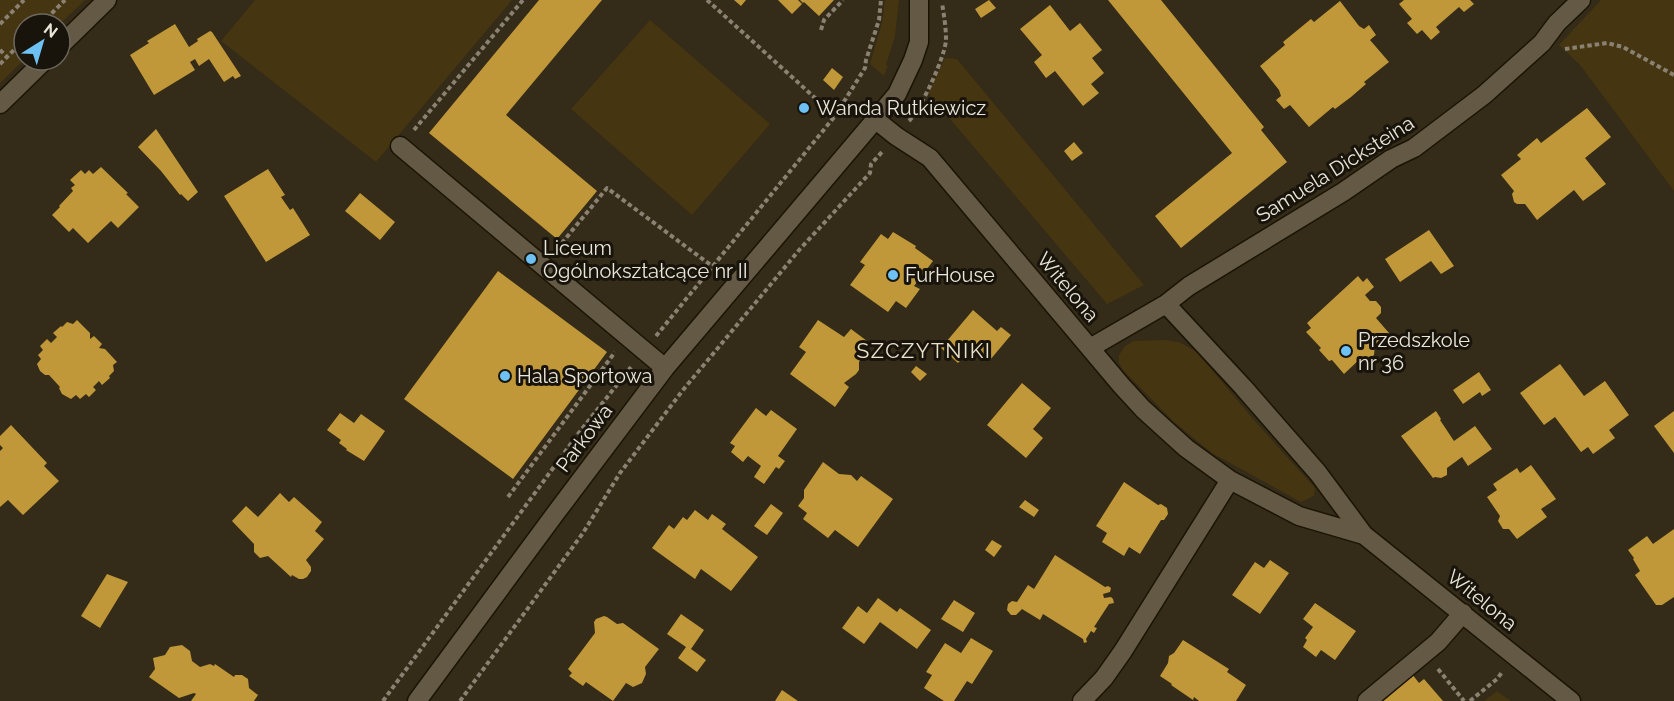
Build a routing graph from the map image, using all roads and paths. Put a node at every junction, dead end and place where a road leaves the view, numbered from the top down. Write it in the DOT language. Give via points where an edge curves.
graph roads {
  1 [pos="24,0"];
  2 [pos="65,0"];
  3 [pos="107,0"];
  4 [pos="523,0"];
  5 [pos="707,0"];
  6 [pos="843,0"];
  7 [pos="919,0"];
  8 [pos="942,0"];
  9 [pos="1581,0"];
  10 [pos="52,12"];
  11 [pos="0,24"];
  12 [pos="821,30"];
  13 [pos="72,34"];
  14 [pos="0,50"];
  15 [pos="1559,50"];
  16 [pos="12,52"];
  17 [pos="7,57"];
  18 [pos="0,64"];
  19 [pos="33,72"];
  20 [pos="1674,75"];
  21 [pos="0,104"];
  22 [pos="835,116"];
  23 [pos="876,120"];
  24 [pos="896,136"];
  25 [pos="400,146"];
  26 [pos="543,266"];
  27 [pos="712,266"];
  28 [pos="1166,304"];
  29 [pos="1090,348"];
  30 [pos="616,351"];
  31 [pos="665,368"];
  32 [pos="1230,480"];
  33 [pos="508,497"];
  34 [pos="1364,535"];
  35 [pos="1462,614"];
  36 [pos="1425,654"];
  37 [pos="1497,679"];
  38 [pos="417,701"];
  39 [pos="460,701"];
  40 [pos="1082,701"];
  41 [pos="1367,701"];
  42 [pos="1464,701"];
  43 [pos="1470,701"];
  44 [pos="1571,701"];
  1 -- 11 [label="path"];
  2 -- 10 [label="path"];
  3 -- 13 [label="street"];
  4 -- 25 [label="path"];
  5 -- 22 [label="path"];
  6 -- 12 [label="path" via="824,20"];
  7 -- 23 [label="street, Parkowa" via="919,42 914,60 897,94"];
  8 -- 24 [label="path" via="946,42 942,57 920,106"];
  9 -- 28 [label="street, Samuela Dicksteina" via="1542,43 1484,95 1414,148"];
  14 -- 17 [label="path"];
  15 -- 20 [label="path" via="1607,43 1623,47"];
  16 -- 17 [label="path"];
  17 -- 18 [label="path"];
  19 -- 21 [label="street"];
  23 -- 24 [label="street, Witelona"];
  23 -- 31 [label="street, Parkowa"];
  24 -- 29 [label="street, Witelona" via="930,158"];
  24 -- 39 [label="path" via="871,164 870,173 800,249 683,390"];
  25 -- 26 [label="street"];
  26 -- 27 [label="path" via="607,188"];
  26 -- 31 [label="street"];
  28 -- 29 [label="street, Samuela Dicksteina"];
  28 -- 34 [label="street, Witelona" via="1318,473"];
  29 -- 32 [label="street, Witelona" via="1143,409 1186,448"];
  30 -- 33 [label="path"];
  31 -- 38 [label="street, Parkowa"];
  32 -- 34 [label="street, Witelona" via="1299,516"];
  32 -- 40 [label="street" via="1123,651"];
  34 -- 35 [label="street, Witelona"];
  35 -- 36 [label="street"];
  35 -- 44 [label="street, Witelona"];
  36 -- 41 [label="street"];
  36 -- 42 [label="path"];
  37 -- 43 [label="path"];
}
